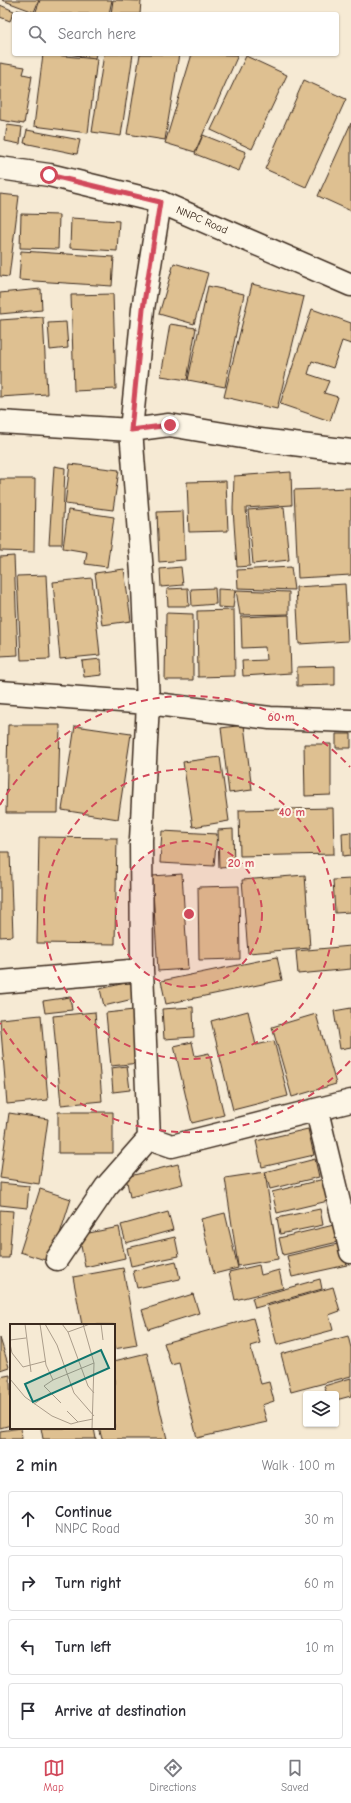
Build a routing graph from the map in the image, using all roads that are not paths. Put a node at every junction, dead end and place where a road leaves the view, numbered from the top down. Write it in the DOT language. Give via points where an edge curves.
graph roads {
  1 [pos="0,168"];
  2 [pos="160,202"];
  3 [pos="351,285"];
  4 [pos="0,422"];
  5 [pos="131,430"];
  6 [pos="351,451"];
  7 [pos="0,692"];
  8 [pos="148,703"];
  9 [pos="351,721"];
  10 [pos="142,970"];
  11 [pos="0,982"];
  12 [pos="351,1101"];
  13 [pos="317,1111"];
  14 [pos="149,1138"];
  15 [pos="351,1252"];
  16 [pos="57,1258"];
  1 -- 2 [label="street, NNPC Road" via="49,175"];
  2 -- 3 [label="street, NNPC Road"];
  2 -- 5 [label="street" via="143,309"];
  4 -- 5 [label="street"];
  5 -- 6 [label="street" via="170,425 260,440"];
  5 -- 8 [label="street" via="143,586"];
  7 -- 8 [label="street"];
  8 -- 9 [label="street" via="270,718"];
  8 -- 10 [label="street" via="141,840"];
  10 -- 11 [label="street"];
  10 -- 14 [label="street"];
  12 -- 13 [label="street"];
  13 -- 14 [label="street" via="172,1146"];
  13 -- 15 [label="street"];
  14 -- 16 [label="street" via="106,1187"];
}
